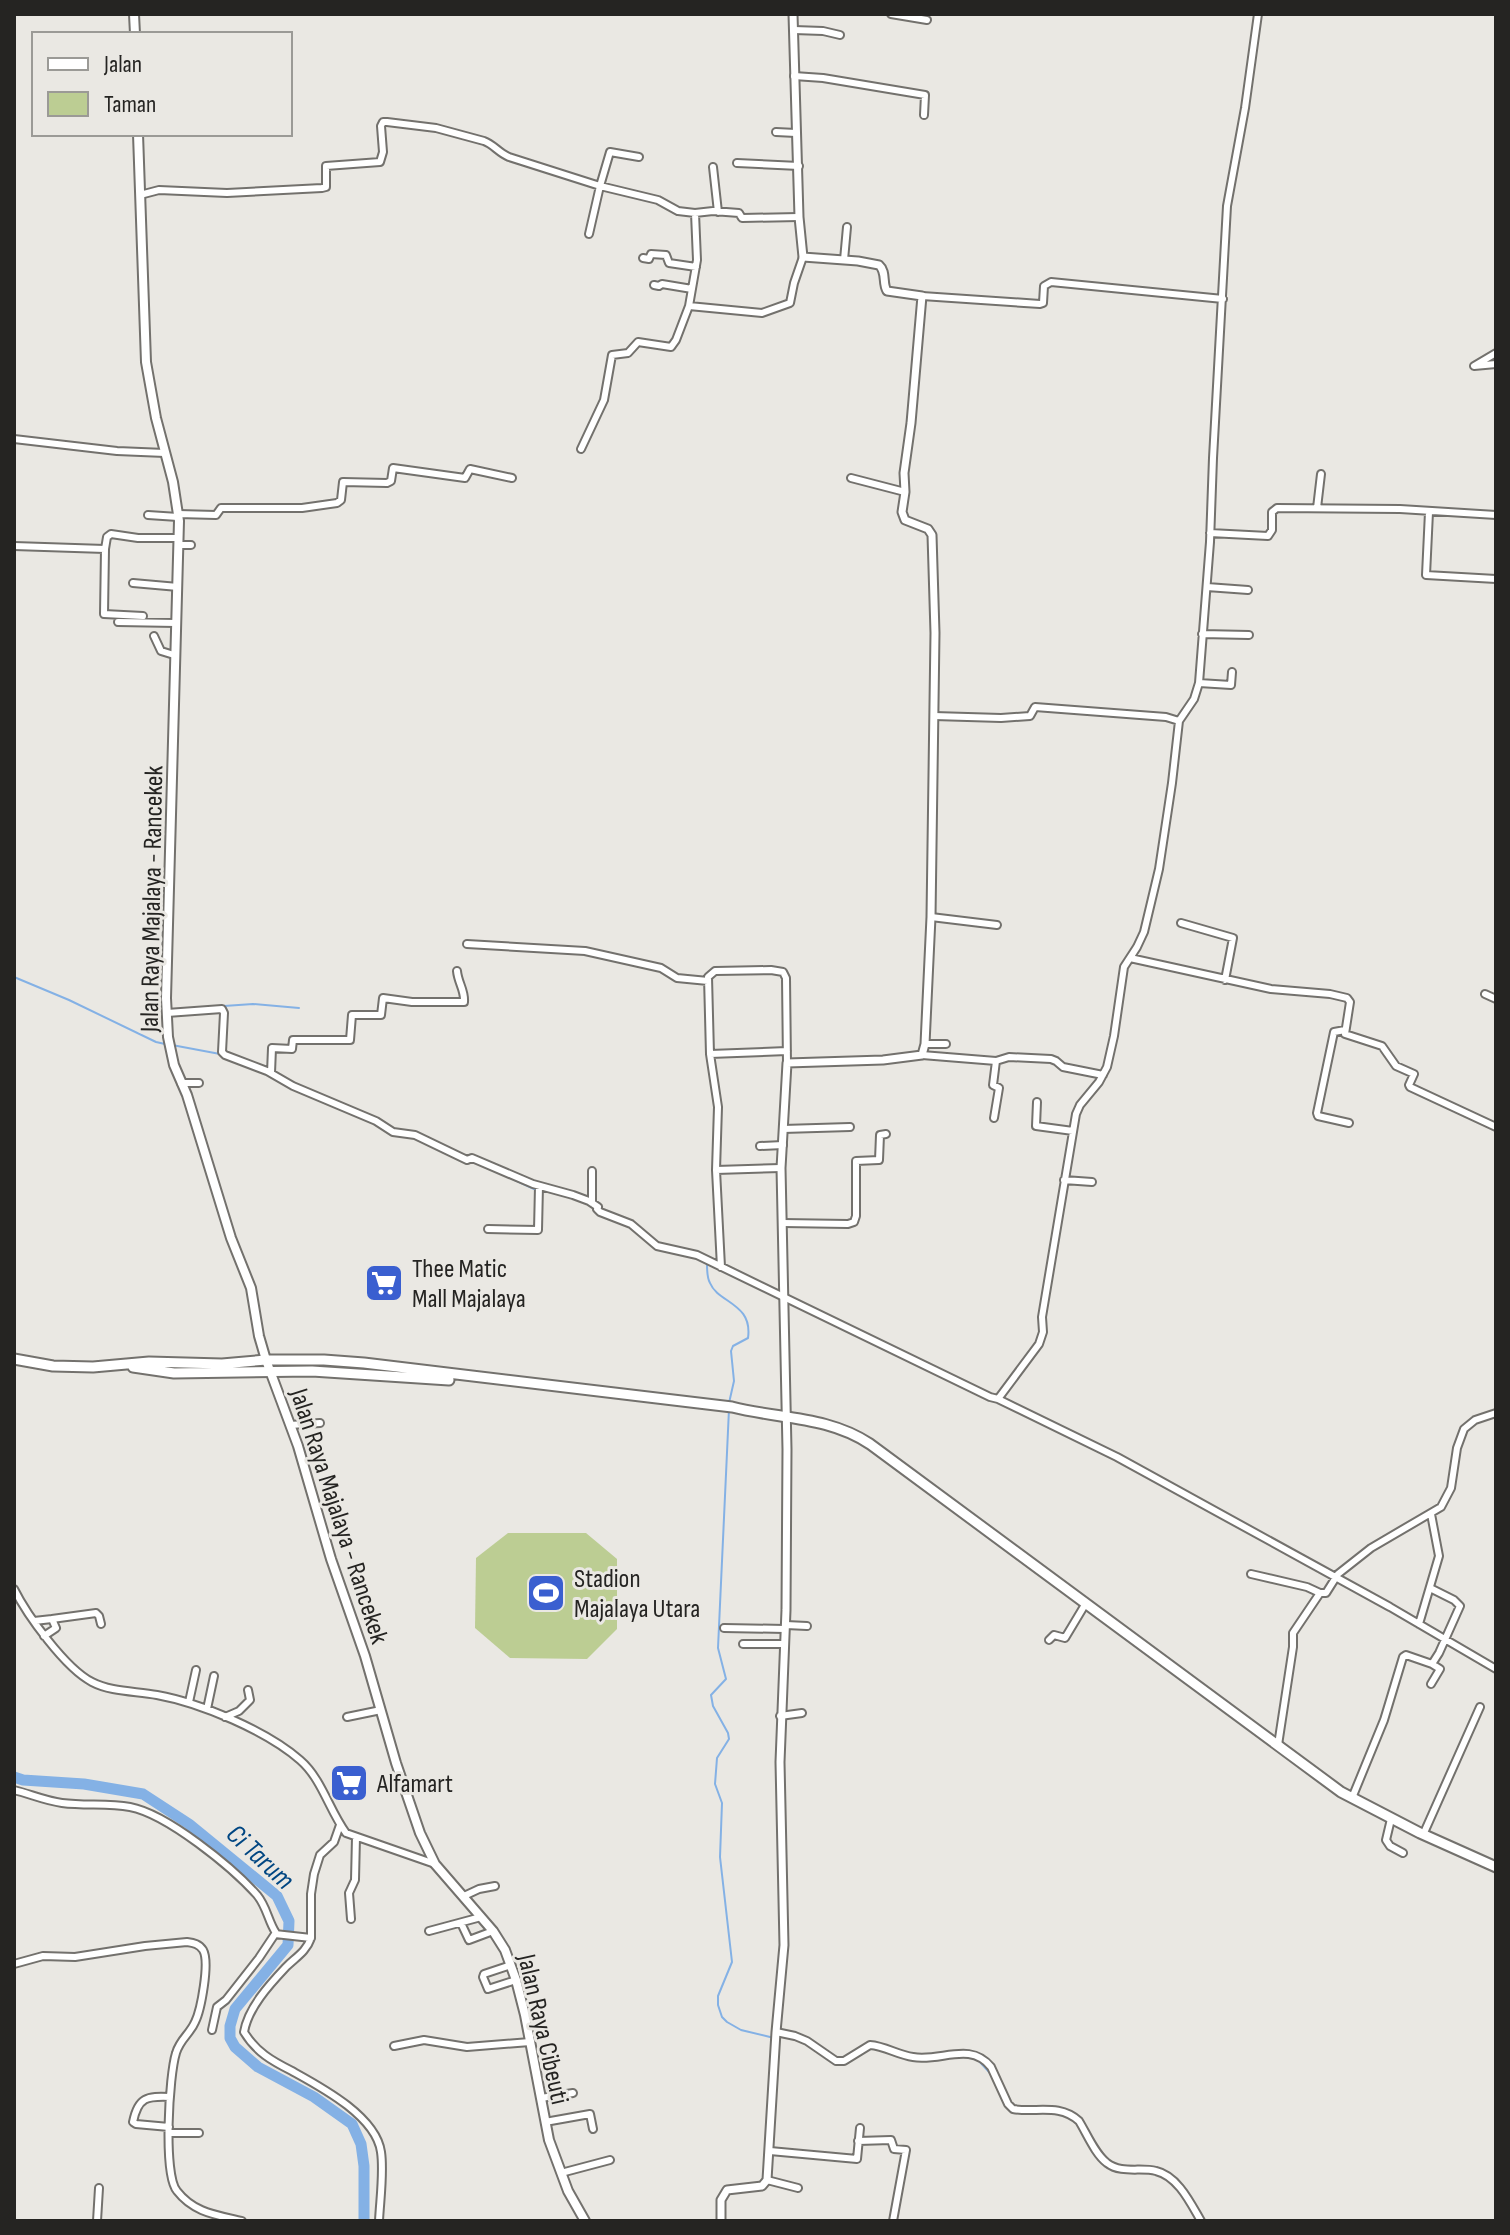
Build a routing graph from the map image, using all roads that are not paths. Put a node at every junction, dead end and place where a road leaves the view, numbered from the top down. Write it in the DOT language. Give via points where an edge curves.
graph roads {
  1 [pos="793,14"];
  2 [pos="891,14"];
  3 [pos="1258,14"];
  4 [pos="927,20"];
  5 [pos="794,30"];
  6 [pos="840,35"];
  7 [pos="794,76"];
  8 [pos="924,115"];
  9 [pos="776,132"];
  10 [pos="796,133"];
  11 [pos="138,136"];
  12 [pos="639,157"];
  13 [pos="737,163"];
  14 [pos="799,166"];
  15 [pos="713,167"];
  16 [pos="600,186"];
  17 [pos="140,195"];
  18 [pos="718,212"];
  19 [pos="695,213"];
  20 [pos="799,217"];
  21 [pos="847,227"];
  22 [pos="589,234"];
  23 [pos="803,257"];
  24 [pos="643,258"];
  25 [pos="844,260"];
  26 [pos="696,267"];
  27 [pos="654,285"];
  28 [pos="692,289"];
  29 [pos="922,296"];
  30 [pos="1223,299"];
  31 [pos="689,306"];
  32 [pos="1496,353"];
  33 [pos="1496,364"];
  34 [pos="14,439"];
  35 [pos="581,449"];
  36 [pos="165,453"];
  37 [pos="1321,474"];
  38 [pos="512,478"];
  39 [pos="851,478"];
  40 [pos="905,492"];
  41 [pos="1317,508"];
  42 [pos="1429,512"];
  43 [pos="148,515"];
  44 [pos="1496,515"];
  45 [pos="178,516"];
  46 [pos="1210,533"];
  47 [pos="178,541"];
  48 [pos="191,545"];
  49 [pos="14,546"];
  50 [pos="105,549"];
  51 [pos="1496,579"];
  52 [pos="133,583"];
  53 [pos="178,587"];
  54 [pos="1207,587"];
  55 [pos="1248,590"];
  56 [pos="143,616"];
  57 [pos="118,622"];
  58 [pos="176,623"];
  59 [pos="1202,634"];
  60 [pos="1249,635"];
  61 [pos="154,636"];
  62 [pos="174,655"];
  63 [pos="1232,672"];
  64 [pos="1199,683"];
  65 [pos="934,716"];
  66 [pos="1179,721"];
  67 [pos="931,917"];
  68 [pos="1181,923"];
  69 [pos="997,925"];
  70 [pos="467,944"];
  71 [pos="1130,958"];
  72 [pos="457,971"];
  73 [pos="1225,980"];
  74 [pos="708,981"];
  75 [pos="1485,994"];
  76 [pos="1496,999"];
  77 [pos="167,1013"];
  78 [pos="1345,1030"];
  79 [pos="925,1044"];
  80 [pos="946,1044"];
  81 [pos="787,1051"];
  82 [pos="710,1054"];
  83 [pos="922,1055"];
  84 [pos="996,1061"];
  85 [pos="787,1063"];
  86 [pos="271,1073"];
  87 [pos="1103,1075"];
  88 [pos="181,1083"];
  89 [pos="199,1083"];
  90 [pos="1037,1102"];
  91 [pos="994,1118"];
  92 [pos="1349,1123"];
  93 [pos="850,1127"];
  94 [pos="1496,1127"];
  95 [pos="783,1129"];
  96 [pos="1073,1131"];
  97 [pos="886,1134"];
  98 [pos="783,1145"];
  99 [pos="760,1146"];
  100 [pos="781,1168"];
  101 [pos="716,1170"];
  102 [pos="592,1171"];
  103 [pos="1064,1180"];
  104 [pos="1092,1182"];
  105 [pos="539,1191"];
  106 [pos="592,1203"];
  107 [pos="783,1223"];
  108 [pos="488,1229"];
  109 [pos="721,1267"];
  110 [pos="785,1299"];
  111 [pos="14,1359"];
  112 [pos="266,1360"];
  113 [pos="127,1365"];
  114 [pos="270,1371"];
  115 [pos="998,1399"];
  116 [pos="743,1410"];
  117 [pos="1496,1413"];
  118 [pos="786,1415"];
  119 [pos="320,1423"];
  120 [pos="290,1425"];
  121 [pos="1431,1514"];
  122 [pos="1251,1574"];
  123 [pos="1336,1578"];
  124 [pos="1430,1588"];
  125 [pos="15,1592"];
  126 [pos="1320,1593"];
  127 [pos="1086,1603"];
  128 [pos="52,1619"];
  129 [pos="34,1621"];
  130 [pos="101,1624"];
  131 [pos="1419,1624"];
  132 [pos="807,1626"];
  133 [pos="786,1627"];
  134 [pos="724,1628"];
  135 [pos="44,1636"];
  136 [pos="1446,1639"];
  137 [pos="1049,1640"];
  138 [pos="743,1644"];
  139 [pos="784,1644"];
  140 [pos="1432,1664"];
  141 [pos="1496,1669"];
  142 [pos="196,1670"];
  143 [pos="214,1676"];
  144 [pos="1431,1684"];
  145 [pos="248,1690"];
  146 [pos="189,1702"];
  147 [pos="1480,1707"];
  148 [pos="207,1709"];
  149 [pos="381,1710"];
  150 [pos="802,1713"];
  151 [pos="780,1716"];
  152 [pos="225,1717"];
  153 [pos="347,1717"];
  154 [pos="1278,1745"];
  155 [pos="14,1790"];
  156 [pos="1352,1798"];
  157 [pos="1391,1819"];
  158 [pos="340,1825"];
  159 [pos="1423,1835"];
  160 [pos="356,1837"];
  161 [pos="1403,1853"];
  162 [pos="435,1864"];
  163 [pos="1496,1867"];
  164 [pos="495,1886"];
  165 [pos="464,1896"];
  166 [pos="481,1917"];
  167 [pos="351,1919"];
  168 [pos="461,1923"];
  169 [pos="429,1931"];
  170 [pos="493,1931"];
  171 [pos="277,1933"];
  172 [pos="310,1938"];
  173 [pos="14,1964"];
  174 [pos="511,1965"];
  175 [pos="516,1980"];
  176 [pos="212,2030"];
  177 [pos="777,2037"];
  178 [pos="530,2042"];
  179 [pos="394,2046"];
  180 [pos="573,2093"];
  181 [pos="170,2097"];
  182 [pos="541,2098"];
  183 [pos="545,2122"];
  184 [pos="860,2128"];
  185 [pos="593,2129"];
  186 [pos="169,2130"];
  187 [pos="199,2133"];
  188 [pos="858,2141"];
  189 [pos="770,2151"];
  190 [pos="610,2160"];
  191 [pos="561,2173"];
  192 [pos="767,2180"];
  193 [pos="99,2188"];
  194 [pos="798,2188"];
  195 [pos="97,2221"];
  196 [pos="242,2221"];
  197 [pos="379,2221"];
  198 [pos="585,2221"];
  199 [pos="721,2221"];
  200 [pos="893,2221"];
  201 [pos="1201,2221"];
  1 -- 5 [label="street"];
  2 -- 4 [label="street"];
  3 -- 30 [label="street" via="1227,206"];
  5 -- 6 [label="street"];
  5 -- 7 [label="street"];
  7 -- 8 [label="street" via="924,95"];
  7 -- 10 [label="street"];
  9 -- 10 [label="street"];
  10 -- 14 [label="street"];
  11 -- 17 [label="main road, Jalan Raya Majalaya - Rancekek"];
  12 -- 16 [label="street" via="611,151"];
  13 -- 14 [label="street"];
  14 -- 20 [label="street"];
  15 -- 18 [label="street"];
  16 -- 17 [label="street" via="509,157 484,141 383,122 380,162 326,166 326,187 227,193 159,190"];
  16 -- 19 [label="street"];
  16 -- 22 [label="street"];
  17 -- 36 [label="main road, Jalan Raya Majalaya - Rancekek" via="146,362"];
  18 -- 19 [label="street"];
  18 -- 20 [label="street" via="739,213 742,218"];
  19 -- 26 [label="street"];
  20 -- 23 [label="street"];
  21 -- 25 [label="street"];
  23 -- 25 [label="street"];
  23 -- 31 [label="street" via="792,301 786,305 762,313"];
  24 -- 26 [label="street" via="666,255 669,263"];
  25 -- 29 [label="street" via="879,265 887,291"];
  26 -- 28 [label="street"];
  27 -- 28 [label="street"];
  28 -- 31 [label="street"];
  29 -- 30 [label="street" via="1040,304 1044,286 1051,282"];
  29 -- 40 [label="street"];
  30 -- 46 [label="street"];
  31 -- 35 [label="street" via="671,347 641,342 628,353 612,355 604,400"];
  32 -- 33 [label="street" via="1474,366"];
  34 -- 36 [label="street"];
  36 -- 45 [label="main road, Jalan Raya Majalaya - Rancekek"];
  37 -- 41 [label="street"];
  38 -- 45 [label="street" via="470,469 465,478 393,468 387,483 343,482 337,503 221,508 216,515"];
  39 -- 40 [label="street"];
  40 -- 65 [label="street" via="904,519 932,533"];
  41 -- 42 [label="street"];
  41 -- 46 [label="street" via="1277,508 1268,536"];
  42 -- 44 [label="street"];
  42 -- 51 [label="street" via="1426,575"];
  43 -- 45 [label="street"];
  45 -- 47 [label="main road, Jalan Raya Majalaya - Rancekek"];
  46 -- 54 [label="street"];
  47 -- 48 [label="street"];
  47 -- 50 [label="street" via="111,534"];
  47 -- 53 [label="main road, Jalan Raya Majalaya - Rancekek"];
  49 -- 50 [label="street"];
  50 -- 56 [label="street" via="104,614"];
  52 -- 53 [label="street"];
  53 -- 58 [label="main road, Jalan Raya Majalaya - Rancekek"];
  54 -- 55 [label="street"];
  54 -- 59 [label="street"];
  57 -- 58 [label="street"];
  58 -- 62 [label="main road, Jalan Raya Majalaya - Rancekek"];
  59 -- 60 [label="street"];
  59 -- 64 [label="street"];
  61 -- 62 [label="street" via="161,651"];
  62 -- 77 [label="main road, Jalan Raya Majalaya - Rancekek"];
  63 -- 64 [label="street" via="1231,685"];
  64 -- 66 [label="street"];
  65 -- 66 [label="street" via="1026,717 1032,716 1034,707"];
  65 -- 67 [label="street"];
  66 -- 71 [label="street" via="1159,869 1144,932"];
  67 -- 69 [label="street"];
  67 -- 79 [label="street"];
  68 -- 73 [label="street" via="1233,938"];
  70 -- 74 [label="street" via="585,951 661,968 677,978"];
  71 -- 73 [label="street"];
  71 -- 87 [label="street"];
  72 -- 86 [label="street" via="464,1002 385,998 379,1016 352,1015 350,1040 293,1040 292,1049 272,1048"];
  73 -- 78 [label="street" via="1347,998"];
  74 -- 81 [label="street" via="715,971 783,972"];
  74 -- 82 [label="street"];
  75 -- 76 [label="street"];
  77 -- 86 [label="street" via="222,1009 222,1053"];
  77 -- 88 [label="main road, Jalan Raya Majalaya - Rancekek" via="170,1051"];
  78 -- 92 [label="street" via="1334,1032 1317,1113"];
  78 -- 94 [label="street" via="1347,1036 1382,1046 1396,1066 1414,1074 1409,1086"];
  79 -- 80 [label="street"];
  79 -- 83 [label="street"];
  81 -- 82 [label="street"];
  81 -- 85 [label="street"];
  82 -- 101 [label="street" via="718,1107"];
  83 -- 84 [label="street"];
  83 -- 85 [label="street"];
  84 -- 87 [label="street" via="1051,1059 1063,1067"];
  84 -- 91 [label="street"];
  85 -- 95 [label="street"];
  86 -- 105 [label="street" via="393,1132 415,1135 472,1158"];
  87 -- 96 [label="street" via="1080,1105"];
  88 -- 89 [label="street"];
  88 -- 112 [label="main road, Jalan Raya Majalaya - Rancekek" via="251,1288"];
  90 -- 96 [label="street" via="1036,1126"];
  93 -- 95 [label="street"];
  95 -- 98 [label="street"];
  96 -- 103 [label="street"];
  97 -- 107 [label="street" via="880,1135 879,1160 856,1161 854,1222"];
  98 -- 99 [label="street"];
  98 -- 100 [label="street"];
  100 -- 101 [label="street"];
  100 -- 107 [label="street"];
  101 -- 109 [label="street"];
  102 -- 106 [label="street"];
  103 -- 104 [label="street"];
  103 -- 115 [label="street" via="1043,1332"];
  105 -- 106 [label="street"];
  105 -- 108 [label="street" via="538,1230"];
  106 -- 109 [label="street" via="600,1212 631,1224 657,1246"];
  107 -- 110 [label="street"];
  109 -- 110 [label="street"];
  110 -- 115 [label="street"];
  110 -- 118 [label="street"];
  111 -- 113 [label="main road" via="53,1366"];
  112 -- 113 [label="main road"];
  112 -- 114 [label="main road, Jalan Raya Majalaya - Rancekek"];
  112 -- 116 [label="main road" via="364,1363"];
  113 -- 114 [label="main road" via="174,1373"];
  114 -- 116 [label="main road" via="433,1378"];
  114 -- 120 [label="main road, Jalan Raya Majalaya - Rancekek"];
  115 -- 123 [label="street" via="1117,1457"];
  116 -- 118 [label="main road"];
  117 -- 121 [label="street" via="1464,1429 1451,1488"];
  118 -- 127 [label="main road" via="860,1437"];
  118 -- 133 [label="street"];
  119 -- 120 [label="street"];
  120 -- 149 [label="main road, Jalan Raya Majalaya - Rancekek"];
  121 -- 123 [label="street" via="1371,1548"];
  121 -- 124 [label="street" via="1439,1556"];
  122 -- 126 [label="street"];
  123 -- 126 [label="street" via="1326,1593"];
  123 -- 131 [label="street"];
  124 -- 131 [label="street"];
  124 -- 136 [label="street" via="1460,1605"];
  125 -- 129 [label="street"];
  126 -- 154 [label="street" via="1293,1633"];
  127 -- 137 [label="street" via="1065,1638 1054,1635"];
  127 -- 154 [label="main road"];
  128 -- 129 [label="street"];
  128 -- 130 [label="street" via="96,1613"];
  128 -- 135 [label="street" via="56,1628"];
  129 -- 135 [label="street"];
  131 -- 136 [label="street"];
  132 -- 133 [label="street"];
  133 -- 134 [label="street"];
  133 -- 139 [label="street"];
  135 -- 146 [label="street" via="89,1681"];
  136 -- 140 [label="street"];
  136 -- 141 [label="street"];
  138 -- 139 [label="street"];
  139 -- 151 [label="street"];
  140 -- 144 [label="street" via="1440,1669"];
  140 -- 156 [label="street" via="1403,1657"];
  142 -- 146 [label="street"];
  143 -- 148 [label="street"];
  145 -- 152 [label="street" via="250,1700"];
  146 -- 148 [label="street"];
  147 -- 159 [label="street"];
  148 -- 152 [label="street"];
  149 -- 153 [label="street"];
  149 -- 162 [label="main road, Jalan Raya Majalaya - Rancekek"];
  150 -- 151 [label="street"];
  151 -- 177 [label="street" via="784,1945"];
  152 -- 158 [label="street" via="303,1762"];
  154 -- 156 [label="main road"];
  155 -- 171 [label="street" via="59,1803 143,1810 197,1842 258,1896"];
  156 -- 157 [label="main road"];
  157 -- 159 [label="main road"];
  157 -- 161 [label="street" via="1387,1843"];
  158 -- 160 [label="street"];
  158 -- 172 [label="street" via="314,1874"];
  159 -- 163 [label="main road"];
  160 -- 162 [label="street"];
  160 -- 167 [label="street"];
  162 -- 165 [label="main road, Jalan Raya Cibeuti"];
  164 -- 165 [label="street"];
  165 -- 166 [label="main road, Jalan Raya Cibeuti"];
  166 -- 168 [label="street"];
  166 -- 170 [label="main road, Jalan Raya Cibeuti"];
  168 -- 169 [label="street"];
  168 -- 170 [label="street" via="469,1940"];
  170 -- 174 [label="main road, Jalan Raya Cibeuti"];
  171 -- 172 [label="street"];
  171 -- 176 [label="street" via="217,2007"];
  172 -- 197 [label="street" via="307,1949 252,2009 244,2032 267,2058 342,2102 371,2127 381,2152"];
  173 -- 181 [label="street" via="43,1956 173,1944 202,1948 206,1960 197,2019 179,2042"];
  174 -- 175 [label="main road, Jalan Raya Cibeuti"];
  174 -- 175 [label="street" via="483,1977 488,1989"];
  175 -- 178 [label="main road, Jalan Raya Cibeuti"];
  177 -- 189 [label="street"];
  177 -- 201 [label="street" via="801,2038 839,2062 870,2045 917,2058 973,2054 991,2067 1013,2109 1050,2108 1074,2116 1108,2164 1164,2174"];
  178 -- 179 [label="street" via="467,2047 424,2040"];
  178 -- 182 [label="main road, Jalan Raya Cibeuti"];
  180 -- 182 [label="street"];
  181 -- 186 [label="street"];
  181 -- 186 [label="street" via="144,2100 133,2122"];
  182 -- 183 [label="main road, Jalan Raya Cibeuti"];
  183 -- 185 [label="street" via="590,2114"];
  183 -- 191 [label="main road, Jalan Raya Cibeuti"];
  184 -- 188 [label="street"];
  186 -- 187 [label="street"];
  186 -- 196 [label="street" via="171,2179 178,2193 204,2213"];
  188 -- 189 [label="street" via="856,2159"];
  188 -- 200 [label="street" via="891,2140 894,2149 906,2150"];
  189 -- 192 [label="street"];
  190 -- 191 [label="street"];
  191 -- 198 [label="main road, Jalan Raya Cibeuti"];
  192 -- 194 [label="street"];
  192 -- 199 [label="street" via="762,2186 727,2190"];
  193 -- 195 [label="street"];
}
